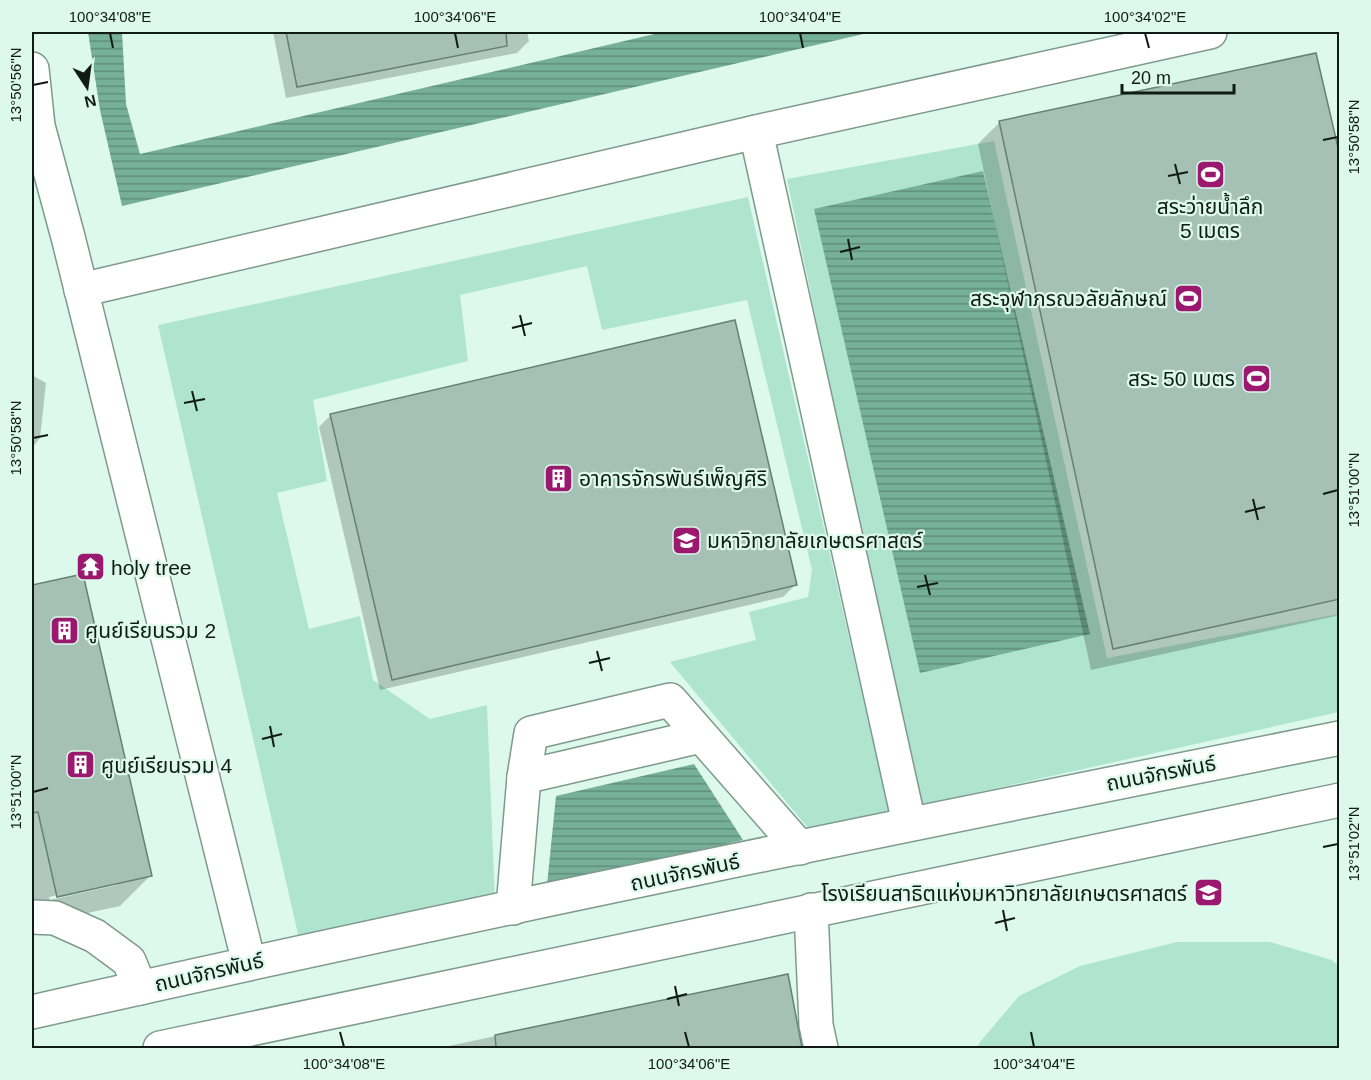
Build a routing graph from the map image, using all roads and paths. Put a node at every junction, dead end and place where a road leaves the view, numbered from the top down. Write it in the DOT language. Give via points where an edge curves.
graph roads {
  1 [pos="1210,32"];
  2 [pos="32,69"];
  3 [pos="35,127"];
  4 [pos="756,132"];
  5 [pos="81,290"];
  6 [pos="701,736"];
  7 [pos="1340,738"];
  8 [pos="524,777"];
  9 [pos="1340,800"];
  10 [pos="909,823"];
  11 [pos="800,848"];
  12 [pos="513,908"];
  13 [pos="811,910"];
  14 [pos="32,917"];
  15 [pos="249,963"];
  16 [pos="140,988"];
  17 [pos="32,1012"];
  18 [pos="160,1048"];
  19 [pos="821,1048"];
  1 -- 4 [label="lane"];
  2 -- 3 [label="lane"];
  3 -- 5 [label="lane"];
  4 -- 5 [label="lane"];
  4 -- 10 [label="lane"];
  5 -- 15 [label="lane"];
  6 -- 8 [label="lane"];
  6 -- 8 [label="lane" via="670,700 599,716 531,733"];
  6 -- 11 [label="lane"];
  7 -- 10 [label="lane, ถนนจักรพันธ์"];
  8 -- 12 [label="lane"];
  9 -- 13 [label="lane"];
  10 -- 11 [label="lane, ถนนจักรพันธ์"];
  11 -- 12 [label="lane, ถนนจักรพันธ์"];
  12 -- 15 [label="lane, ถนนจักรพันธ์"];
  13 -- 18 [label="lane"];
  13 -- 19 [label="lane" via="816,1025"];
  14 -- 16 [label="lane" via="55,918 95,936 129,961"];
  15 -- 16 [label="lane, ถนนจักรพันธ์"];
  16 -- 17 [label="lane, ถนนจักรพันธ์"];
}
